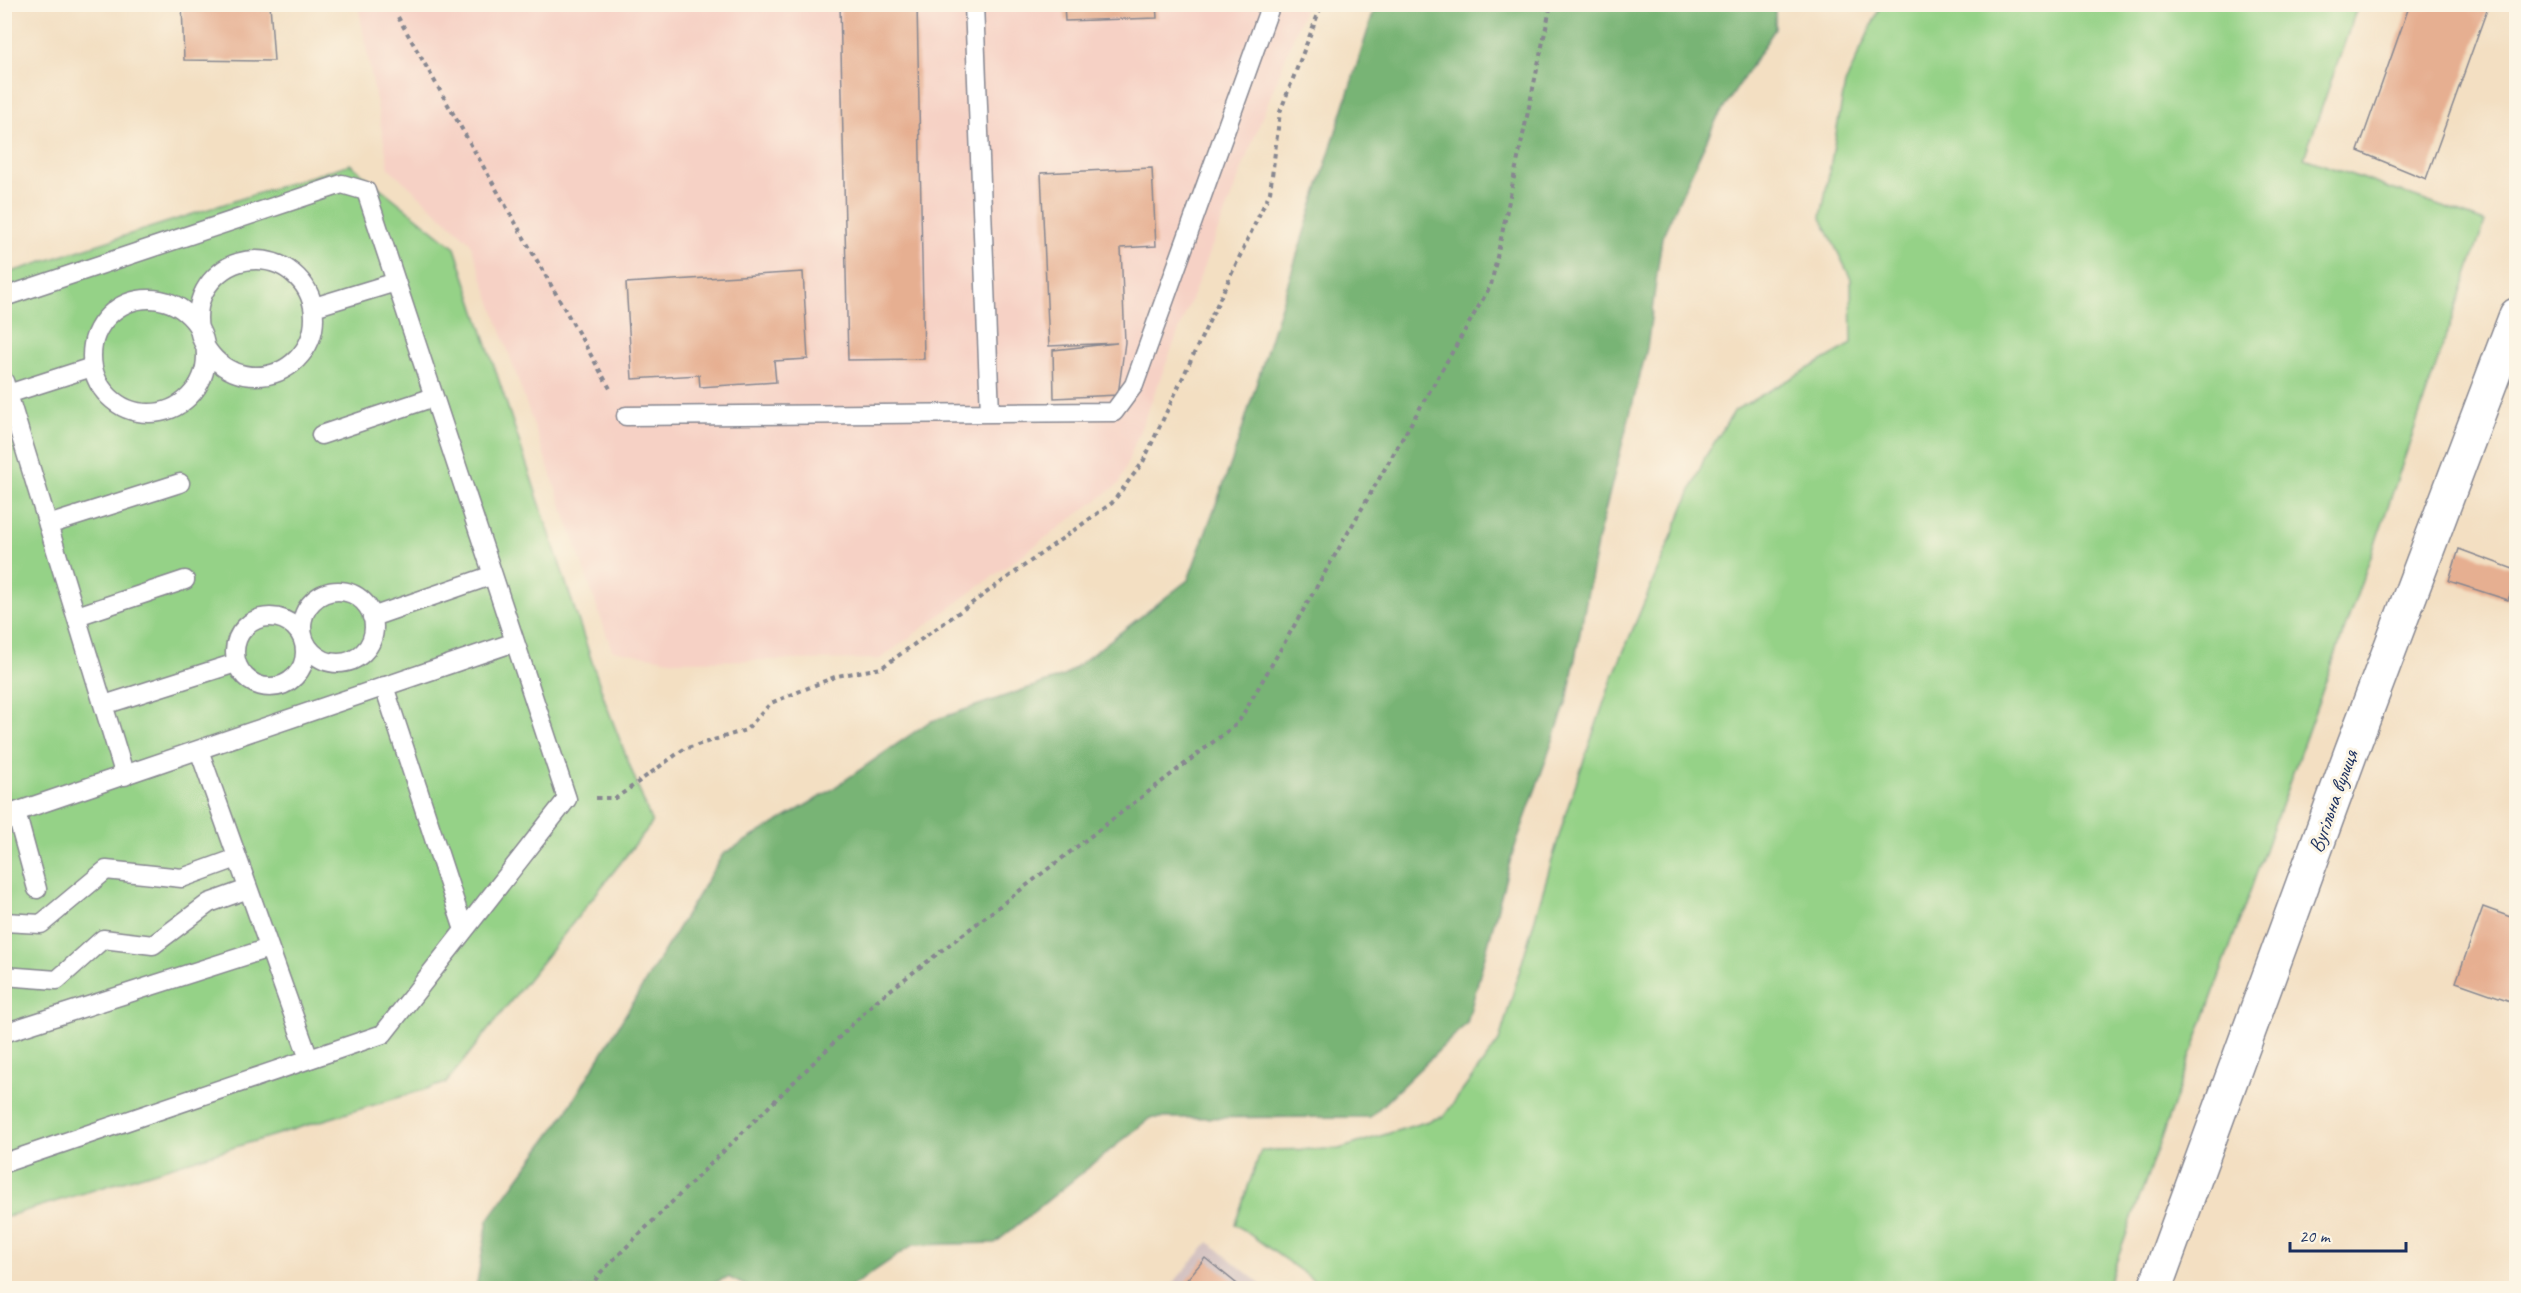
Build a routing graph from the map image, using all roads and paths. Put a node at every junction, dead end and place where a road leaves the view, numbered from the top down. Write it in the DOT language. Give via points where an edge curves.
graph roads {
  1 [pos="974,4"];
  2 [pos="1271,4"];
  3 [pos="1322,4"];
  4 [pos="1551,4"];
  5 [pos="398,17"];
  6 [pos="396,282"];
  7 [pos="4,297"];
  8 [pos="314,307"];
  9 [pos="2517,315"];
  10 [pos="204,343"];
  11 [pos="92,367"];
  12 [pos="6,388"];
  13 [pos="434,397"];
  14 [pos="990,413"];
  15 [pos="626,416"];
  16 [pos="321,435"];
  17 [pos="180,483"];
  18 [pos="48,525"];
  19 [pos="493,575"];
  20 [pos="185,580"];
  21 [pos="76,616"];
  22 [pos="372,617"];
  23 [pos="515,642"];
  24 [pos="305,643"];
  25 [pos="236,663"];
  26 [pos="384,686"];
  27 [pos="104,705"];
  28 [pos="199,750"];
  29 [pos="125,776"];
  30 [pos="567,799"];
  31 [pos="10,814"];
  32 [pos="237,858"];
  33 [pos="37,889"];
  34 [pos="248,889"];
  35 [pos="4,922"];
  36 [pos="464,930"];
  37 [pos="269,948"];
  38 [pos="4,976"];
  39 [pos="4,1033"];
  40 [pos="309,1059"];
  41 [pos="4,1163"];
  42 [pos="590,1288"];
  43 [pos="2155,1288"];
  1 -- 14 [label="lane"];
  2 -- 14 [label="lane" via="1134,385 1114,412"];
  3 -- 30 [label="path" via="1280,112 1270,192 1143,462 1112,503 881,669 837,676 771,703 746,730 684,749 616,798"];
  4 -- 42 [label="path" via="1491,285 1238,723 876,1000 600,1273"];
  5 -- 15 [label="path"];
  6 -- 7 [label="lane" via="366,191 342,184"];
  6 -- 8 [label="lane"];
  6 -- 13 [label="lane"];
  8 -- 10 [label="lane" via="315,325 309,344 299,360 284,371 246,377 228,371"];
  8 -- 10 [label="lane" via="307,288 294,273 277,263 237,262 206,287 197,325"];
  9 -- 43 [label="street, Вугільна вулиця" via="2347,763"];
  10 -- 11 [label="lane" via="197,325 184,311 166,301 128,303 111,313 99,328 92,346"];
  10 -- 11 [label="lane" via="206,361 202,378 179,404 162,411 127,408 112,399"];
  11 -- 12 [label="lane"];
  12 -- 18 [label="lane"];
  13 -- 16 [label="lane"];
  13 -- 19 [label="lane"];
  14 -- 15 [label="lane"];
  17 -- 18 [label="lane"];
  18 -- 21 [label="lane"];
  19 -- 22 [label="lane"];
  19 -- 23 [label="lane"];
  20 -- 21 [label="lane"];
  21 -- 27 [label="lane"];
  22 -- 24 [label="lane" via="371,640 356,658 333,663 321,659"];
  22 -- 24 [label="lane" via="359,598 348,593 325,593 315,599 303,619"];
  23 -- 26 [label="lane"];
  23 -- 30 [label="lane"];
  24 -- 25 [label="lane" via="302,667 295,677 274,688 250,682"];
  24 -- 25 [label="lane" via="300,632 282,618 259,618 249,623 236,641"];
  25 -- 27 [label="lane"];
  26 -- 28 [label="lane"];
  26 -- 36 [label="lane"];
  27 -- 29 [label="lane"];
  28 -- 29 [label="lane"];
  28 -- 32 [label="lane"];
  29 -- 31 [label="lane"];
  30 -- 36 [label="lane"];
  31 -- 33 [label="lane"];
  32 -- 34 [label="lane"];
  32 -- 35 [label="lane" via="182,878 106,870 41,924"];
  34 -- 37 [label="lane"];
  34 -- 38 [label="lane" via="209,903 153,945 103,939 57,980"];
  36 -- 40 [label="lane" via="383,1034"];
  37 -- 39 [label="lane"];
  37 -- 40 [label="lane"];
  40 -- 41 [label="lane"];
}
